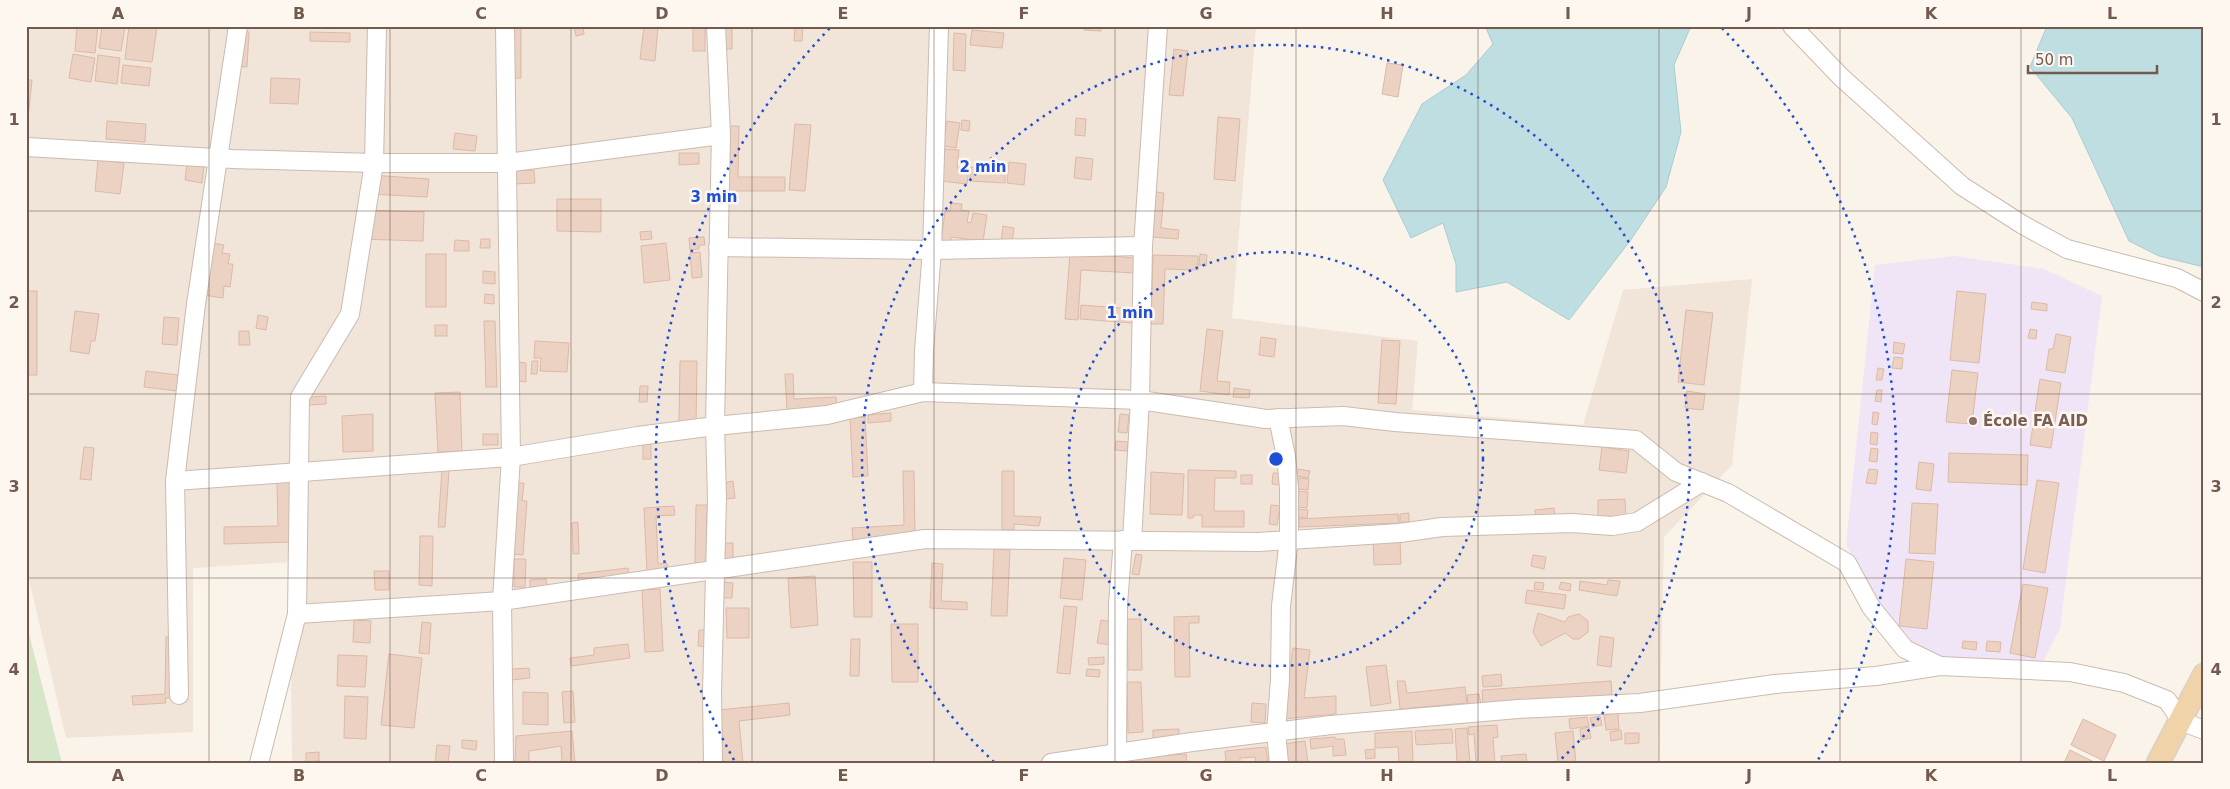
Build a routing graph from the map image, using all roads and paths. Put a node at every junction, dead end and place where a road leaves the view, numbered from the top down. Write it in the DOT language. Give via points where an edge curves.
graph roads {
  1 [pos="238,26"];
  2 [pos="378,26"];
  3 [pos="505,26"];
  4 [pos="716,26"];
  5 [pos="940,26"];
  6 [pos="1158,26"];
  7 [pos="1792,26"];
  8 [pos="721,135"];
  9 [pos="26,147"];
  10 [pos="219,158"];
  11 [pos="374,163"];
  12 [pos="506,163"];
  13 [pos="1143,246"];
  14 [pos="718,247"];
  15 [pos="932,250"];
  16 [pos="2204,292"];
  17 [pos="923,392"];
  18 [pos="1140,400"];
  19 [pos="1278,418"];
  20 [pos="715,426"];
  21 [pos="511,457"];
  22 [pos="298,471"];
  23 [pos="175,481"];
  24 [pos="1702,482"];
  25 [pos="1288,539"];
  26 [pos="1128,540"];
  27 [pos="716,571"];
  28 [pos="502,601"];
  29 [pos="297,614"];
  30 [pos="1940,666"];
  31 [pos="2204,675"];
  32 [pos="179,695"];
  33 [pos="2181,721"];
  34 [pos="2204,730"];
  35 [pos="1276,732"];
  36 [pos="1116,755"];
  37 [pos="259,763"];
  38 [pos="504,763"];
  39 [pos="713,763"];
  40 [pos="1051,763"];
  41 [pos="1279,763"];
  42 [pos="2158,763"];
  1 -- 10 [label="street"];
  2 -- 11 [label="street"];
  3 -- 12 [label="street"];
  4 -- 8 [label="street"];
  5 -- 15 [label="street"];
  6 -- 13 [label="street"];
  7 -- 16 [label="street" via="1902,134 1970,191 2066,249 2177,278"];
  8 -- 12 [label="street"];
  8 -- 14 [label="street"];
  9 -- 10 [label="street"];
  10 -- 11 [label="street"];
  10 -- 23 [label="street" via="196,304"];
  11 -- 12 [label="street"];
  11 -- 22 [label="street" via="350,314 300,397"];
  12 -- 21 [label="street"];
  13 -- 15 [label="street"];
  13 -- 18 [label="street"];
  14 -- 15 [label="street"];
  14 -- 20 [label="street"];
  15 -- 17 [label="street"];
  17 -- 18 [label="street"];
  17 -- 20 [label="street" via="827,415"];
  18 -- 19 [label="street" via="1266,419"];
  18 -- 26 [label="street"];
  19 -- 24 [label="street" via="1343,416 1636,440 1676,472"];
  19 -- 25 [label="street" via="1287,472"];
  20 -- 21 [label="street"];
  20 -- 27 [label="street"];
  21 -- 22 [label="street"];
  21 -- 28 [label="street"];
  22 -- 23 [label="street"];
  22 -- 29 [label="street"];
  23 -- 32 [label="street"];
  24 -- 25 [label="street" via="1637,522 1612,526 1442,528"];
  24 -- 30 [label="street" via="1728,493 1847,563 1871,607 1905,649"];
  25 -- 26 [label="street" via="1258,542"];
  25 -- 35 [label="street" via="1281,606"];
  26 -- 27 [label="street" via="925,539"];
  26 -- 36 [label="street" via="1118,604"];
  27 -- 28 [label="street"];
  27 -- 39 [label="street"];
  28 -- 29 [label="street"];
  28 -- 38 [label="street"];
  29 -- 37 [label="street"];
  30 -- 33 [label="street" via="2070,672 2124,683 2167,700"];
  30 -- 35 [label="street" via="1640,702 1518,709"];
  31 -- 33 [label="main road"];
  33 -- 34 [label="street"];
  33 -- 42 [label="main road"];
  35 -- 36 [label="street"];
  35 -- 41 [label="street"];
  36 -- 40 [label="street"];
}
